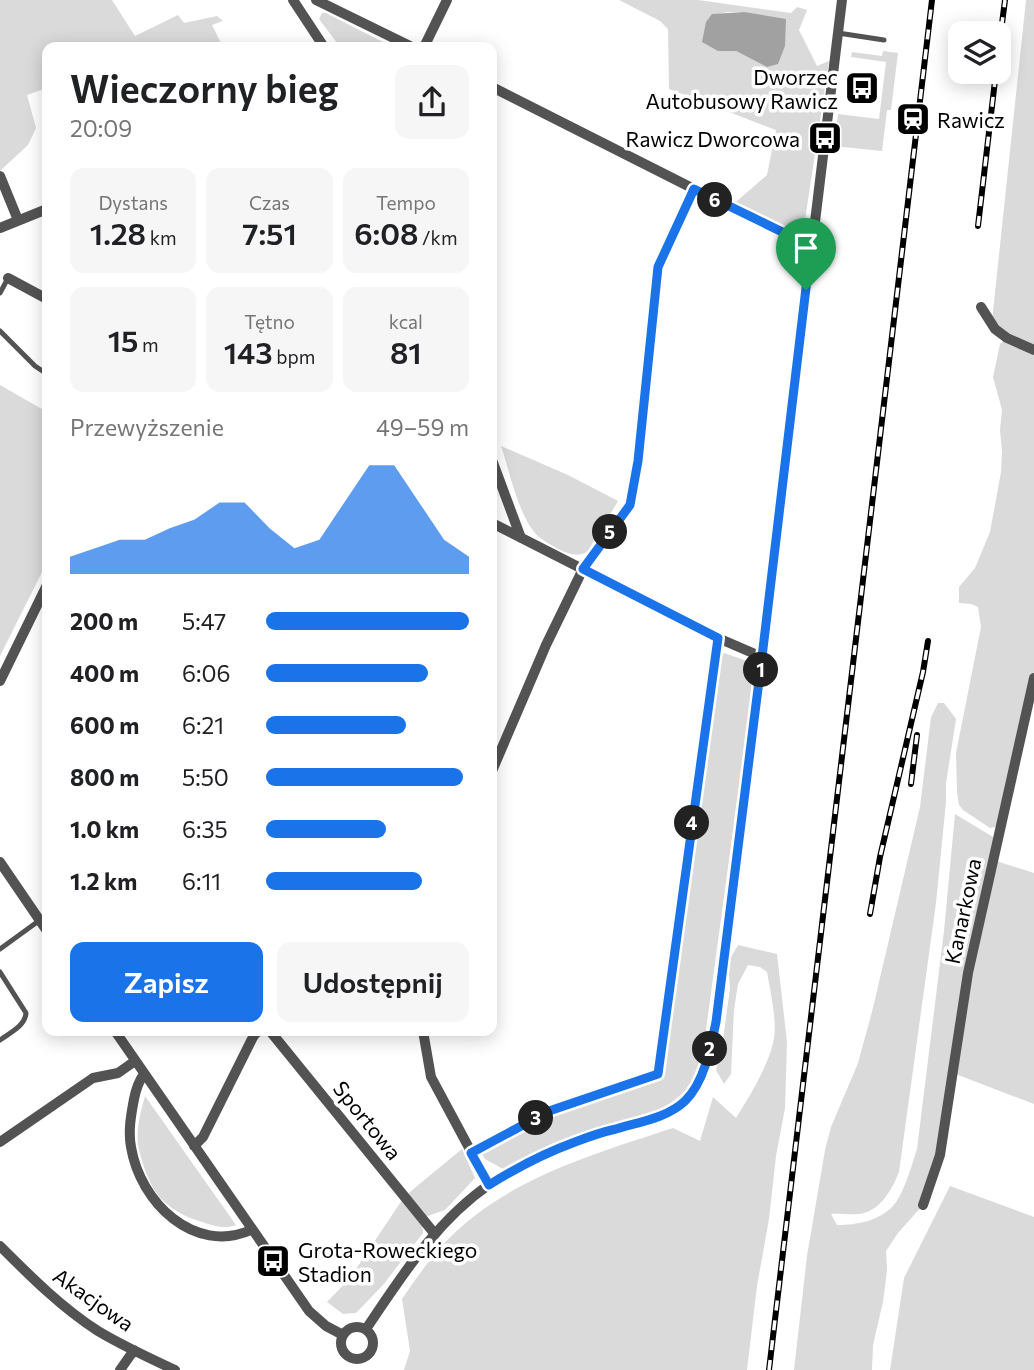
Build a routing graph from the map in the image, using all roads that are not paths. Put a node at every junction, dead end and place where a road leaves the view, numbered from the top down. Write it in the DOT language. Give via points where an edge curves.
graph roads {
  1 [pos="293,0"];
  2 [pos="316,0"];
  3 [pos="447,0"];
  4 [pos="842,0"];
  5 [pos="838,33"];
  6 [pos="884,40"];
  7 [pos="321,42"];
  8 [pos="400,42"];
  9 [pos="426,42"];
  10 [pos="497,90"];
  11 [pos="0,176"];
  12 [pos="694,189"];
  13 [pos="42,210"];
  14 [pos="18,220"];
  15 [pos="0,228"];
  16 [pos="811,246"];
  17 [pos="8,278"];
  18 [pos="0,293"];
  19 [pos="42,296"];
  20 [pos="981,307"];
  21 [pos="0,331"];
  22 [pos="1034,349"];
  23 [pos="42,371"];
  24 [pos="497,473"];
  25 [pos="497,526"];
  26 [pos="521,538"];
  27 [pos="583,569"];
  28 [pos="42,595"];
  29 [pos="718,638"];
  30 [pos="762,657"];
  31 [pos="1034,678"];
  32 [pos="0,681"];
  33 [pos="1032,696"];
  34 [pos="497,759"];
  35 [pos="0,862"];
  36 [pos="40,920"];
  37 [pos="42,923"];
  38 [pos="0,948"];
  39 [pos="0,972"];
  40 [pos="118,1036"];
  41 [pos="255,1036"];
  42 [pos="274,1036"];
  43 [pos="424,1036"];
  44 [pos="0,1040"];
  45 [pos="135,1061"];
  46 [pos="144,1074"];
  47 [pos="0,1142"];
  48 [pos="194,1146"];
  49 [pos="471,1153"];
  50 [pos="489,1185"];
  51 [pos="923,1205"];
  52 [pos="251,1230"];
  53 [pos="434,1233"];
  54 [pos="0,1246"];
  55 [pos="366,1329"];
  56 [pos="343,1335"];
  57 [pos="134,1350"];
  58 [pos="360,1365"];
  59 [pos="120,1370"];
  60 [pos="176,1370"];
  1 -- 7 [label="street"];
  2 -- 8 [label="street"];
  3 -- 9 [label="street"];
  4 -- 5 [label="street"];
  5 -- 6 [label="lane"];
  5 -- 16 [label="street"];
  10 -- 12 [label="street"];
  11 -- 14 [label="street"];
  12 -- 16 [label="street"];
  12 -- 27 [label="street" via="658,267 630,505"];
  13 -- 14 [label="street"];
  14 -- 15 [label="street"];
  16 -- 30 [label="street"];
  17 -- 18 [label="lane"];
  17 -- 19 [label="street"];
  20 -- 22 [label="street" via="995,329"];
  21 -- 23 [label="lane"];
  24 -- 26 [label="street"];
  25 -- 26 [label="street"];
  26 -- 27 [label="street"];
  27 -- 29 [label="street"];
  27 -- 34 [label="street"];
  28 -- 32 [label="street"];
  29 -- 30 [label="street"];
  29 -- 49 [label="lane" via="658,1074 549,1111"];
  30 -- 50 [label="street" via="716,1022 694,1090 664,1114 573,1143"];
  31 -- 33 [label="street, Kanarkowa"];
  33 -- 51 [label="street, Kanarkowa" via="968,973 940,1154"];
  35 -- 36 [label="street"];
  36 -- 37 [label="street"];
  36 -- 38 [label="lane"];
  39 -- 44 [label="lane" via="26,1013 22,1025"];
  40 -- 45 [label="street"];
  41 -- 48 [label="street" via="203,1137"];
  42 -- 53 [label="street, Sportowa"];
  43 -- 49 [label="street" via="431,1077"];
  45 -- 46 [label="street"];
  45 -- 47 [label="street" via="118,1073 93,1079"];
  46 -- 48 [label="street"];
  46 -- 52 [label="street" via="135,1090 130,1139 137,1168 156,1203 196,1232 234,1237"];
  48 -- 52 [label="street"];
  49 -- 50 [label="street"];
  50 -- 53 [label="street"];
  52 -- 56 [label="street" via="309,1311"];
  53 -- 55 [label="street"];
  54 -- 57 [label="street, Akacjowa" via="67,1308"];
  55 -- 56 [label="street" via="356,1327"];
  55 -- 58 [label="street" via="373,1337 373,1348"];
  56 -- 58 [label="street" via="343,1352"];
  57 -- 59 [label="street"];
  57 -- 60 [label="street, Akacjowa"];
}
